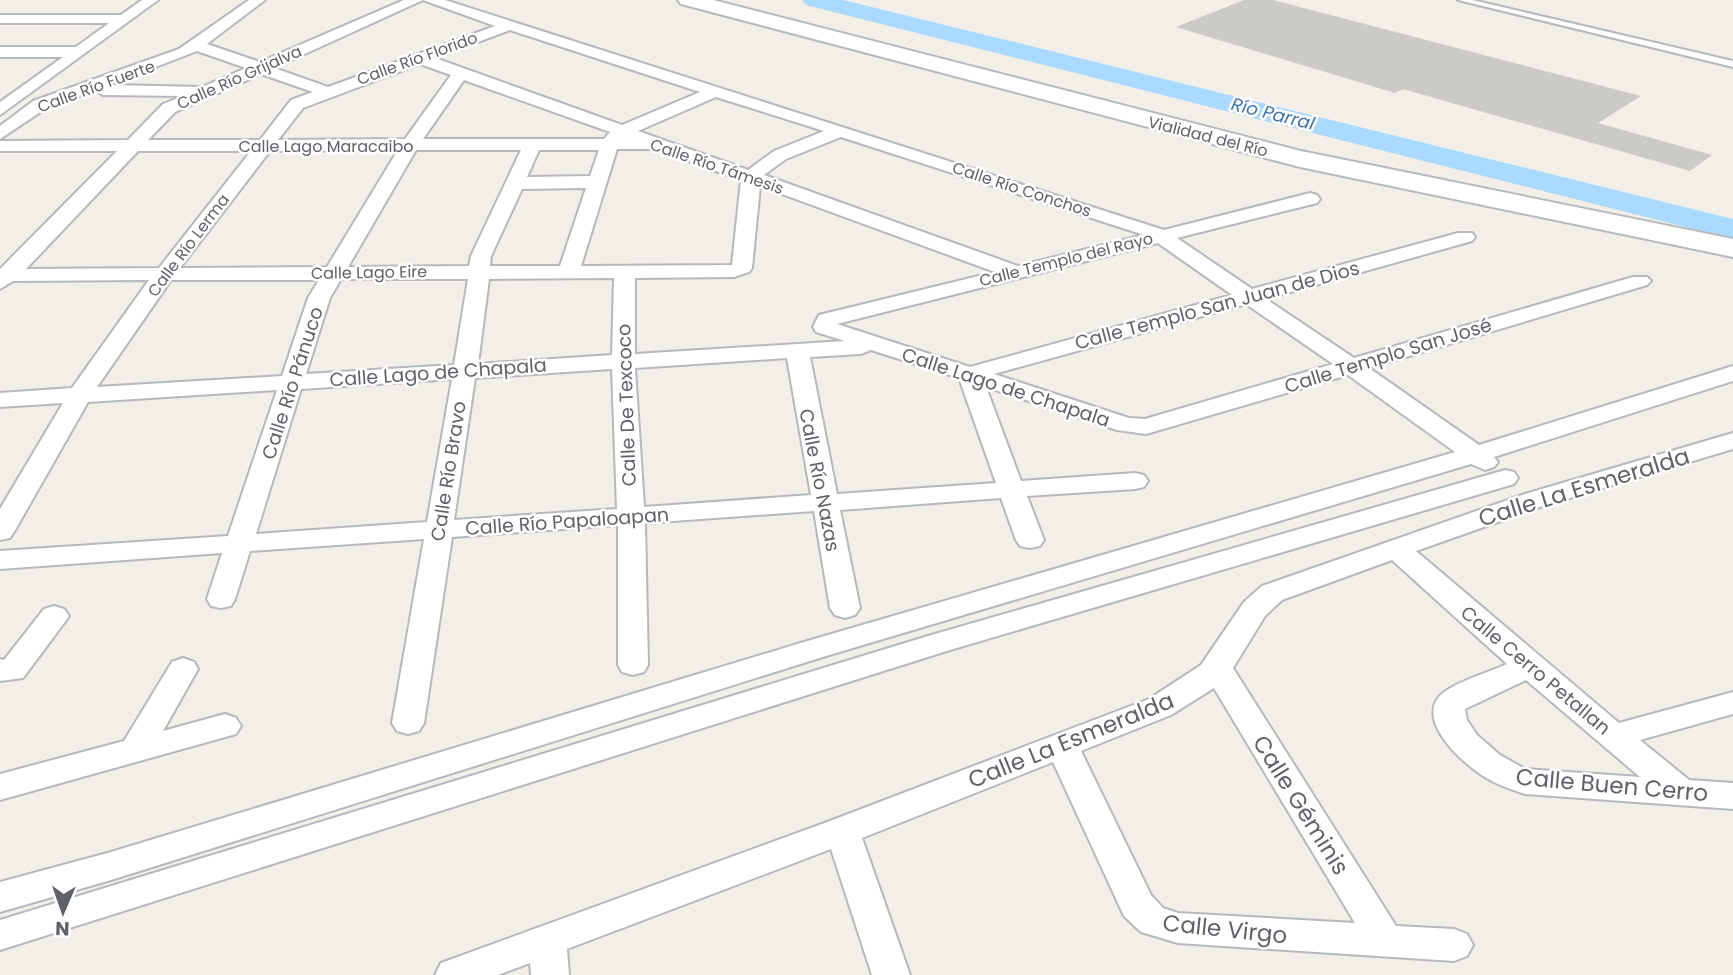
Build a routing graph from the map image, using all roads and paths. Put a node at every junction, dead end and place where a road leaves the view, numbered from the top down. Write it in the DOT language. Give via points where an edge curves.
graph roads {
  1 [pos="151,0"];
  2 [pos="258,0"];
  3 [pos="416,0"];
  4 [pos="688,0"];
  5 [pos="1462,0"];
  6 [pos="441,2"];
  7 [pos="0,19"];
  8 [pos="126,19"];
  9 [pos="510,25"];
  10 [pos="196,45"];
  11 [pos="0,52"];
  12 [pos="78,52"];
  13 [pos="419,58"];
  14 [pos="1733,64"];
  15 [pos="264,67"];
  16 [pos="460,74"];
  17 [pos="0,88"];
  18 [pos="29,89"];
  19 [pos="80,89"];
  20 [pos="205,92"];
  21 [pos="324,92"];
  22 [pos="716,92"];
  23 [pos="0,111"];
  24 [pos="26,112"];
  25 [pos="840,131"];
  26 [pos="0,134"];
  27 [pos="614,139"];
  28 [pos="0,146"];
  29 [pos="133,146"];
  30 [pos="263,146"];
  31 [pos="409,146"];
  32 [pos="532,146"];
  33 [pos="751,178"];
  34 [pos="597,182"];
  35 [pos="514,183"];
  36 [pos="1310,199"];
  37 [pos="1162,235"];
  38 [pos="1465,237"];
  39 [pos="1733,248"];
  40 [pos="477,271"];
  41 [pos="569,271"];
  42 [pos="625,271"];
  43 [pos="334,272"];
  44 [pos="1016,272"];
  45 [pos="164,275"];
  46 [pos="2,278"];
  47 [pos="1640,281"];
  48 [pos="1251,296"];
  49 [pos="824,324"];
  50 [pos="876,346"];
  51 [pos="796,351"];
  52 [pos="623,360"];
  53 [pos="1350,366"];
  54 [pos="465,370"];
  55 [pos="1733,373"];
  56 [pos="969,374"];
  57 [pos="291,383"];
  58 [pos="79,396"];
  59 [pos="0,400"];
  60 [pos="1136,427"];
  61 [pos="1733,441"];
  62 [pos="1475,454"];
  63 [pos="1505,478"];
  64 [pos="1135,481"];
  65 [pos="1012,489"];
  66 [pos="1534,500"];
  67 [pos="824,503"];
  68 [pos="631,517"];
  69 [pos="438,530"];
  70 [pos="0,532"];
  71 [pos="1030,540"];
  72 [pos="240,544"];
  73 [pos="1395,548"];
  74 [pos="0,560"];
  75 [pos="221,600"];
  76 [pos="845,608"];
  77 [pos="54,616"];
  78 [pos="633,666"];
  79 [pos="1529,666"];
  80 [pos="1217,668"];
  81 [pos="183,669"];
  82 [pos="4,676"];
  83 [pos="1733,703"];
  84 [pos="408,723"];
  85 [pos="225,726"];
  86 [pos="1614,736"];
  87 [pos="1062,746"];
  88 [pos="135,751"];
  89 [pos="0,788"];
  90 [pos="1679,791"];
  91 [pos="1733,796"];
  92 [pos="842,831"];
  93 [pos="0,897"];
  94 [pos="0,935"];
  95 [pos="1386,942"];
  96 [pos="1454,945"];
  97 [pos="549,957"];
  98 [pos="454,975"];
  99 [pos="891,975"];
  1 -- 8 [label="street"];
  2 -- 10 [label="street, Calle Río Fuerte"];
  3 -- 15 [label="street, Calle Río Grijalva"];
  4 -- 39 [label="main road, Vialidad del Río" via="1300,159"];
  5 -- 14 [label="lane"];
  6 -- 9 [label="street, Calle Río Conchos"];
  7 -- 8 [label="street"];
  8 -- 12 [label="street"];
  9 -- 13 [label="street, Calle Río Florido"];
  9 -- 22 [label="street, Calle Río Conchos"];
  10 -- 15 [label="street"];
  10 -- 19 [label="street, Calle Río Fuerte" via="170,59"];
  11 -- 12 [label="street"];
  12 -- 18 [label="street"];
  13 -- 16 [label="street, Calle Río Támesis"];
  13 -- 21 [label="street, Calle Río Florido"];
  15 -- 20 [label="street, Calle Río Grijalva"];
  15 -- 21 [label="street"];
  16 -- 27 [label="street, Calle Río Támesis"];
  16 -- 31 [label="street, Calle Río Pánuco"];
  17 -- 18 [label="street"];
  18 -- 23 [label="street"];
  19 -- 20 [label="street"];
  19 -- 24 [label="street, Calle Río Fuerte"];
  20 -- 29 [label="street, Calle Río Grijalva" via="169,108"];
  21 -- 30 [label="street, Calle Río Lerma" via="296,104"];
  22 -- 25 [label="street, Calle Río Conchos"];
  22 -- 27 [label="street"];
  23 -- 24 [label="street"];
  24 -- 26 [label="street, Calle Río Fuerte"];
  25 -- 33 [label="street" via="776,159"];
  25 -- 37 [label="street, Calle Río Conchos"];
  27 -- 32 [label="street, Calle Lago Maracaibo"];
  27 -- 33 [label="street, Calle Río Támesis" via="653,144"];
  27 -- 34 [label="street"];
  28 -- 29 [label="street, Calle Lago Maracaibo"];
  29 -- 30 [label="street, Calle Lago Maracaibo"];
  29 -- 46 [label="street, Calle Río Grijalva"];
  30 -- 31 [label="street, Calle Lago Maracaibo"];
  30 -- 45 [label="street, Calle Río Lerma"];
  31 -- 32 [label="street, Calle Lago Maracaibo"];
  31 -- 43 [label="street, Calle Río Pánuco"];
  32 -- 35 [label="street, Calle Río Bravo"];
  33 -- 42 [label="street, Calle Lago Eire" via="742,268"];
  33 -- 44 [label="street, Calle Río Támesis"];
  34 -- 35 [label="street"];
  34 -- 41 [label="street"];
  35 -- 40 [label="street, Calle Río Bravo"];
  36 -- 37 [label="street, Calle Templo del Rayo"];
  37 -- 44 [label="street, Calle Templo del Rayo"];
  37 -- 48 [label="street, Calle Río Conchos"];
  38 -- 48 [label="street, Calle Templo San Juan de Dios"];
  40 -- 41 [label="street, Calle Lago Eire"];
  40 -- 43 [label="street, Calle Lago Eire"];
  40 -- 54 [label="street, Calle Río Bravo"];
  41 -- 42 [label="street, Calle Lago Eire"];
  42 -- 52 [label="street, Calle De Texcoco"];
  43 -- 45 [label="street, Calle Lago Eire"];
  43 -- 57 [label="street, Calle Río Pánuco" via="309,323"];
  44 -- 49 [label="street, Calle Templo del Rayo"];
  45 -- 46 [label="street, Calle Lago Eire"];
  45 -- 58 [label="street, Calle Río Lerma"];
  47 -- 53 [label="street, Calle Templo San José"];
  48 -- 53 [label="street, Calle Río Conchos"];
  48 -- 56 [label="street, Calle Templo San Juan de Dios"];
  49 -- 50 [label="street, Calle Lago de Chapala"];
  50 -- 51 [label="street, Calle Lago de Chapala"];
  50 -- 56 [label="street, Calle Lago de Chapala"];
  51 -- 52 [label="street, Calle Lago de Chapala"];
  51 -- 67 [label="street, Calle Río Nazas"];
  52 -- 54 [label="street, Calle Lago de Chapala"];
  52 -- 68 [label="street, Calle De Texcoco"];
  53 -- 60 [label="street, Calle Templo San José"];
  53 -- 62 [label="street, Calle Río Conchos"];
  54 -- 57 [label="street, Calle Lago de Chapala"];
  54 -- 69 [label="street, Calle Río Bravo"];
  55 -- 62 [label="street"];
  56 -- 60 [label="street, Calle Lago de Chapala"];
  56 -- 65 [label="street"];
  57 -- 58 [label="street, Calle Lago de Chapala"];
  57 -- 72 [label="street, Calle Río Pánuco"];
  58 -- 59 [label="street, Calle Lago de Chapala"];
  58 -- 70 [label="street, Calle Río Lerma"];
  61 -- 66 [label="street, Calle La Esmeralda"];
  62 -- 63 [label="street, Calle Río Conchos"];
  62 -- 93 [label="street"];
  63 -- 66 [label="street, Calle Río Conchos"];
  63 -- 94 [label="street" via="862,668"];
  64 -- 65 [label="street, Calle Río Papaloapan"];
  65 -- 67 [label="street, Calle Río Papaloapan"];
  65 -- 71 [label="street"];
  66 -- 73 [label="street, Calle La Esmeralda"];
  67 -- 68 [label="street, Calle Río Papaloapan"];
  67 -- 76 [label="street, Calle Río Nazas"];
  68 -- 69 [label="street, Calle Río Papaloapan"];
  68 -- 78 [label="street, Calle De Texcoco"];
  69 -- 72 [label="street, Calle Río Papaloapan"];
  69 -- 84 [label="street, Calle Río Bravo"];
  72 -- 74 [label="street, Calle Río Papaloapan"];
  72 -- 75 [label="street, Calle Río Pánuco"];
  73 -- 79 [label="street, Calle Cerro Petallan"];
  73 -- 80 [label="street, Calle La Esmeralda" via="1256,603"];
  77 -- 82 [label="street"];
  79 -- 86 [label="street, Calle Cerro Petallan"];
  79 -- 90 [label="street, Calle Buen Cerro" via="1454,701 1449,709 1453,727 1488,765 1525,781"];
  80 -- 87 [label="street, Calle La Esmeralda" via="1160,706"];
  80 -- 95 [label="street, Calle Géminis"];
  81 -- 88 [label="street"];
  83 -- 86 [label="street"];
  85 -- 88 [label="street"];
  86 -- 90 [label="street, Calle Cerro Petallan"];
  87 -- 92 [label="street, Calle La Esmeralda"];
  87 -- 95 [label="street, Calle Virgo" via="1146,917 1178,928"];
  88 -- 89 [label="street"];
  90 -- 91 [label="street, Calle Buen Cerro"];
  92 -- 97 [label="street, Calle La Esmeralda"];
  92 -- 99 [label="street"];
  95 -- 96 [label="street, Calle Virgo"];
  97 -- 98 [label="street, Calle La Esmeralda"];
}
